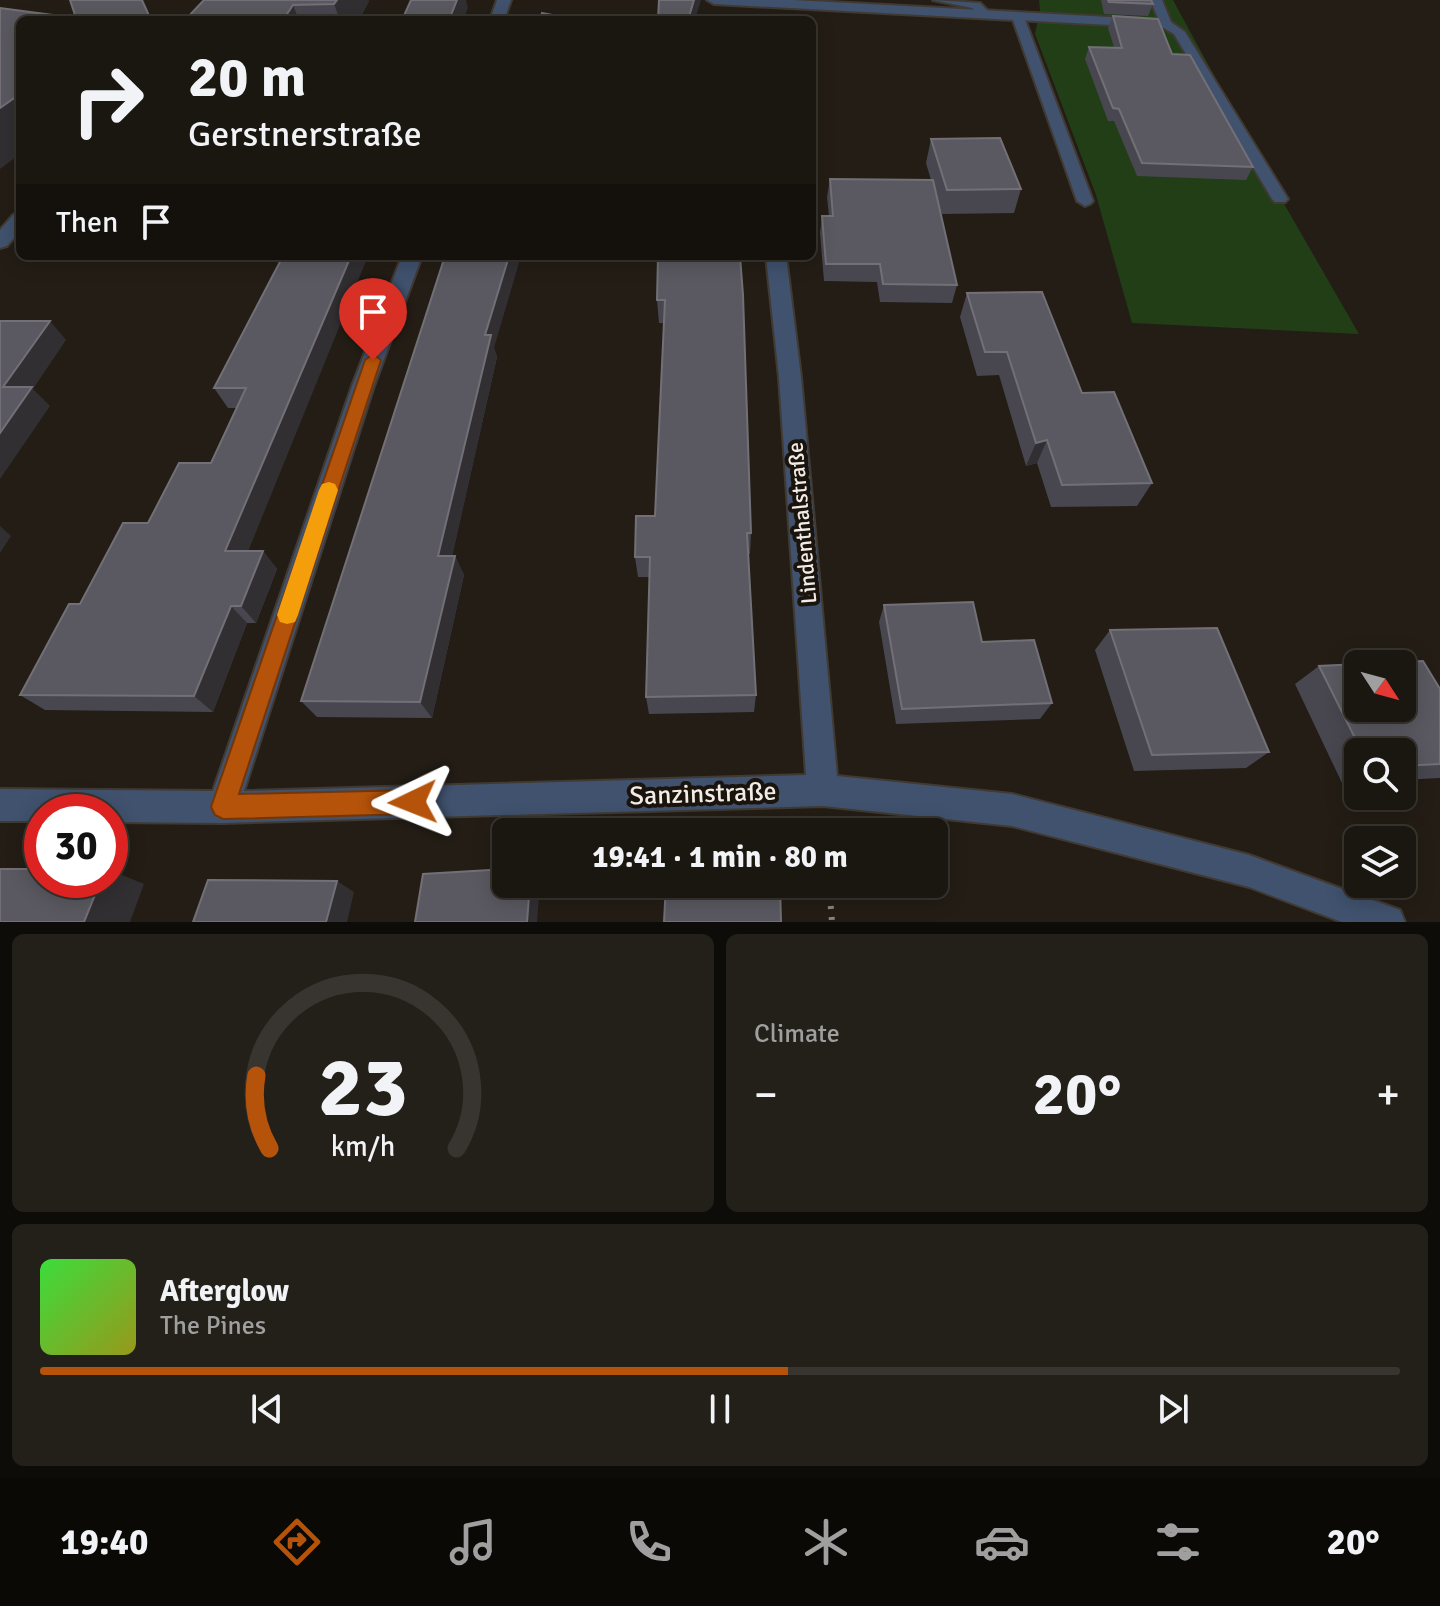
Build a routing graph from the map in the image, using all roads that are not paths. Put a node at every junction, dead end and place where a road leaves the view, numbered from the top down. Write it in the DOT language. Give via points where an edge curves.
graph roads {
  1 [pos="714,0"];
  2 [pos="939,0"];
  3 [pos="1156,0"];
  4 [pos="754,1"];
  5 [pos="872,4"];
  6 [pos="986,15"];
  7 [pos="1018,17"];
  8 [pos="1166,24"];
  9 [pos="1280,199"];
  10 [pos="1085,201"];
  11 [pos="16,224"];
  12 [pos="0,242"];
  13 [pos="410,260"];
  14 [pos="776,260"];
  15 [pos="823,790"];
  16 [pos="0,805"];
  17 [pos="223,807"];
  18 [pos="1388,922"];
  1 -- 4 [label="street"];
  2 -- 6 [label="lane" via="976,5"];
  3 -- 8 [label="lane"];
  4 -- 5 [label="street"];
  5 -- 6 [label="street"];
  6 -- 7 [label="street"];
  7 -- 8 [label="street"];
  7 -- 10 [label="lane"];
  8 -- 9 [label="lane" via="1179,32"];
  11 -- 12 [label="street"];
  13 -- 17 [label="street" via="363,386"];
  14 -- 15 [label="street, Lindenthalstraße"];
  15 -- 17 [label="street, Sanzinstraße"];
  15 -- 18 [label="street, Sanzinstraße" via="1012,810 1249,871"];
  16 -- 17 [label="street, Sanzinstraße"];
}
